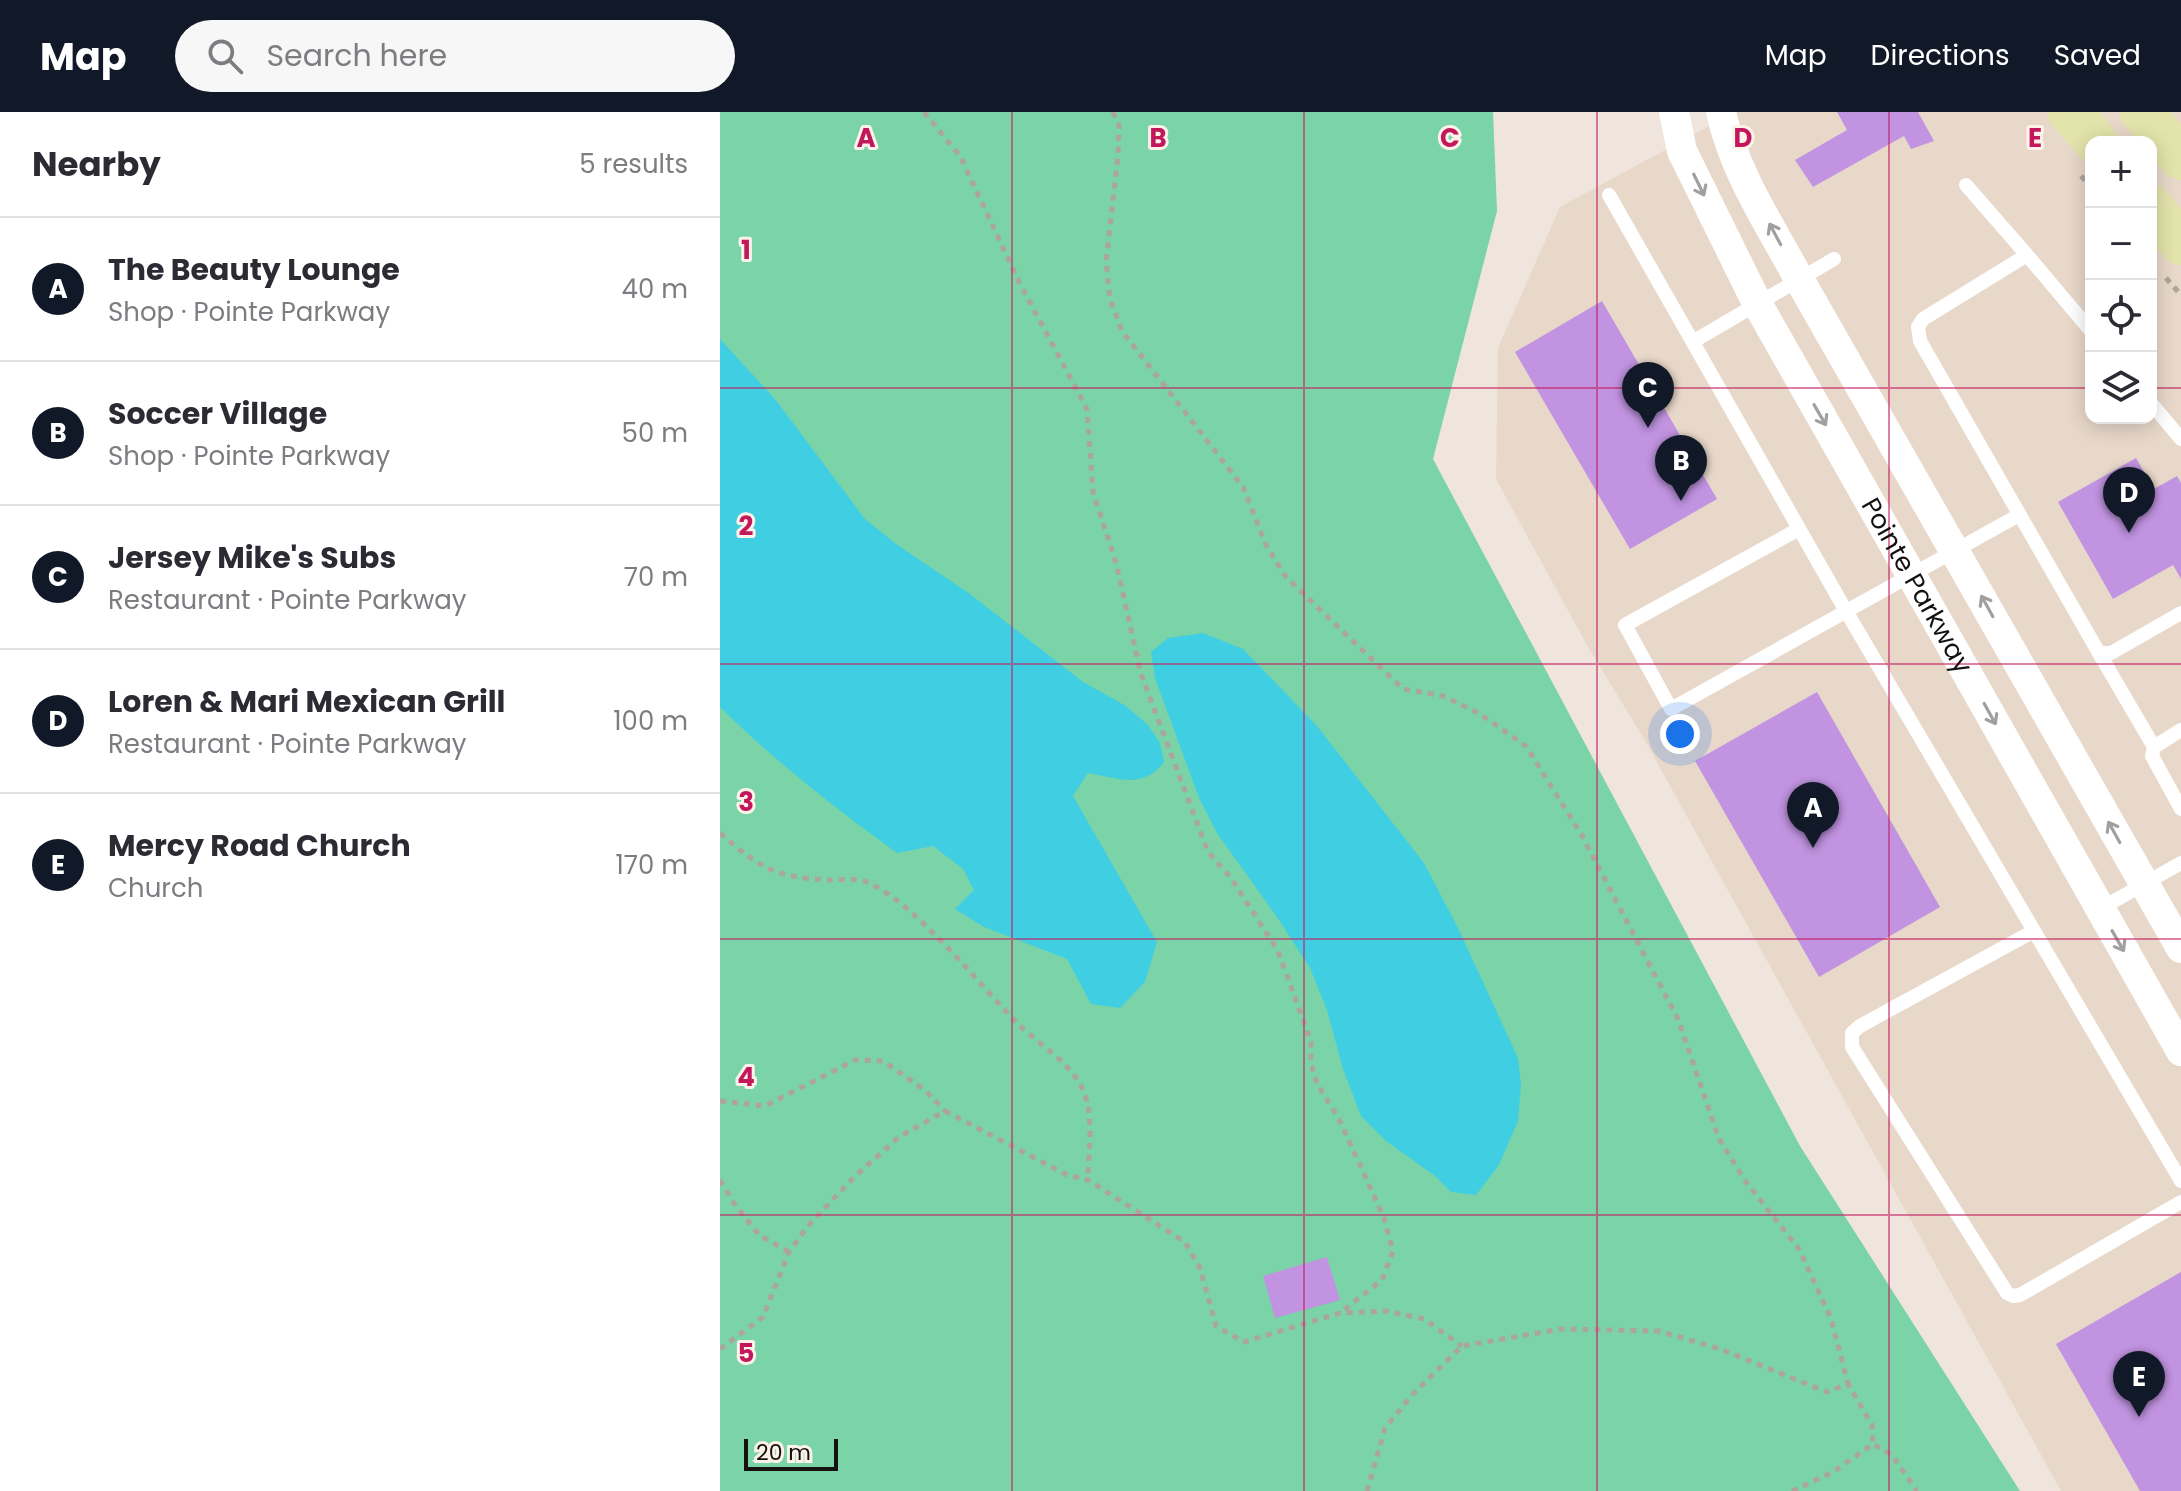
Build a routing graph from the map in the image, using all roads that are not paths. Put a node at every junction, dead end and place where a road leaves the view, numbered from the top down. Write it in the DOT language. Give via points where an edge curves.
graph roads {
  1 [pos="1674,112"];
  2 [pos="1721,112"];
  3 [pos="2070,112"];
  4 [pos="2142,112"];
  5 [pos="2091,136"];
  6 [pos="2181,158"];
  7 [pos="1966,185"];
  8 [pos="1609,195"];
  9 [pos="2152,208"];
  10 [pos="2181,243"];
  11 [pos="2027,255"];
  12 [pos="1834,259"];
  13 [pos="1799,279"];
  14 [pos="1757,303"];
  15 [pos="2085,324"];
  16 [pos="1694,341"];
  17 [pos="2157,410"];
  18 [pos="2181,439"];
  19 [pos="2019,515"];
  20 [pos="1799,529"];
  21 [pos="1955,550"];
  22 [pos="1911,575"];
  23 [pos="1846,611"];
  24 [pos="2181,613"];
  25 [pos="2099,653"];
  26 [pos="2181,730"];
  27 [pos="2154,747"];
  28 [pos="2181,809"];
  29 [pos="2181,863"];
  30 [pos="2144,884"];
  31 [pos="2100,909"];
  32 [pos="2034,931"];
  33 [pos="2181,948"];
  34 [pos="2181,1051"];
  35 [pos="2181,1181"];
  36 [pos="2181,1202"];
  1 -- 14 [label="street, Pointe Parkway, one-way" via="1682,151"];
  13 -- 2 [label="street, Pointe Parkway, one-way" via="1745,180"];
  3 -- 5 [label="main road"];
  4 -- 6 [label="main road"];
  7 -- 11 [label="lane"];
  8 -- 16 [label="lane"];
  9 -- 10 [label="main road"];
  11 -- 15 [label="lane"];
  11 -- 19 [label="lane" via="1918,327 1920,341"];
  12 -- 13 [label="lane"];
  13 -- 14 [label="lane"];
  13 -- 21 [label="street, Pointe Parkway"];
  14 -- 16 [label="lane"];
  14 -- 22 [label="street, Pointe Parkway, one-way"];
  16 -- 20 [label="lane"];
  17 -- 18 [label="lane"];
  19 -- 21 [label="lane"];
  19 -- 25 [label="lane"];
  20 -- 23 [label="lane"];
  20 -- 23 [label="lane" via="1625,625 1671,709"];
  21 -- 22 [label="lane"];
  30 -- 21 [label="street, Pointe Parkway, one-way"];
  22 -- 23 [label="lane"];
  22 -- 31 [label="street, Pointe Parkway, one-way"];
  23 -- 32 [label="lane"];
  24 -- 25 [label="lane" via="2111,653"];
  25 -- 27 [label="lane"];
  26 -- 27 [label="lane"];
  27 -- 28 [label="lane" via="2152,756"];
  29 -- 30 [label="lane"];
  30 -- 31 [label="lane"];
  30 -- 33 [label="street, Pointe Parkway"];
  31 -- 34 [label="street, Pointe Parkway, one-way"];
  32 -- 35 [label="lane"];
  32 -- 36 [label="lane" via="1860,1026 1852,1033 1852,1047 2013,1296"];
}
